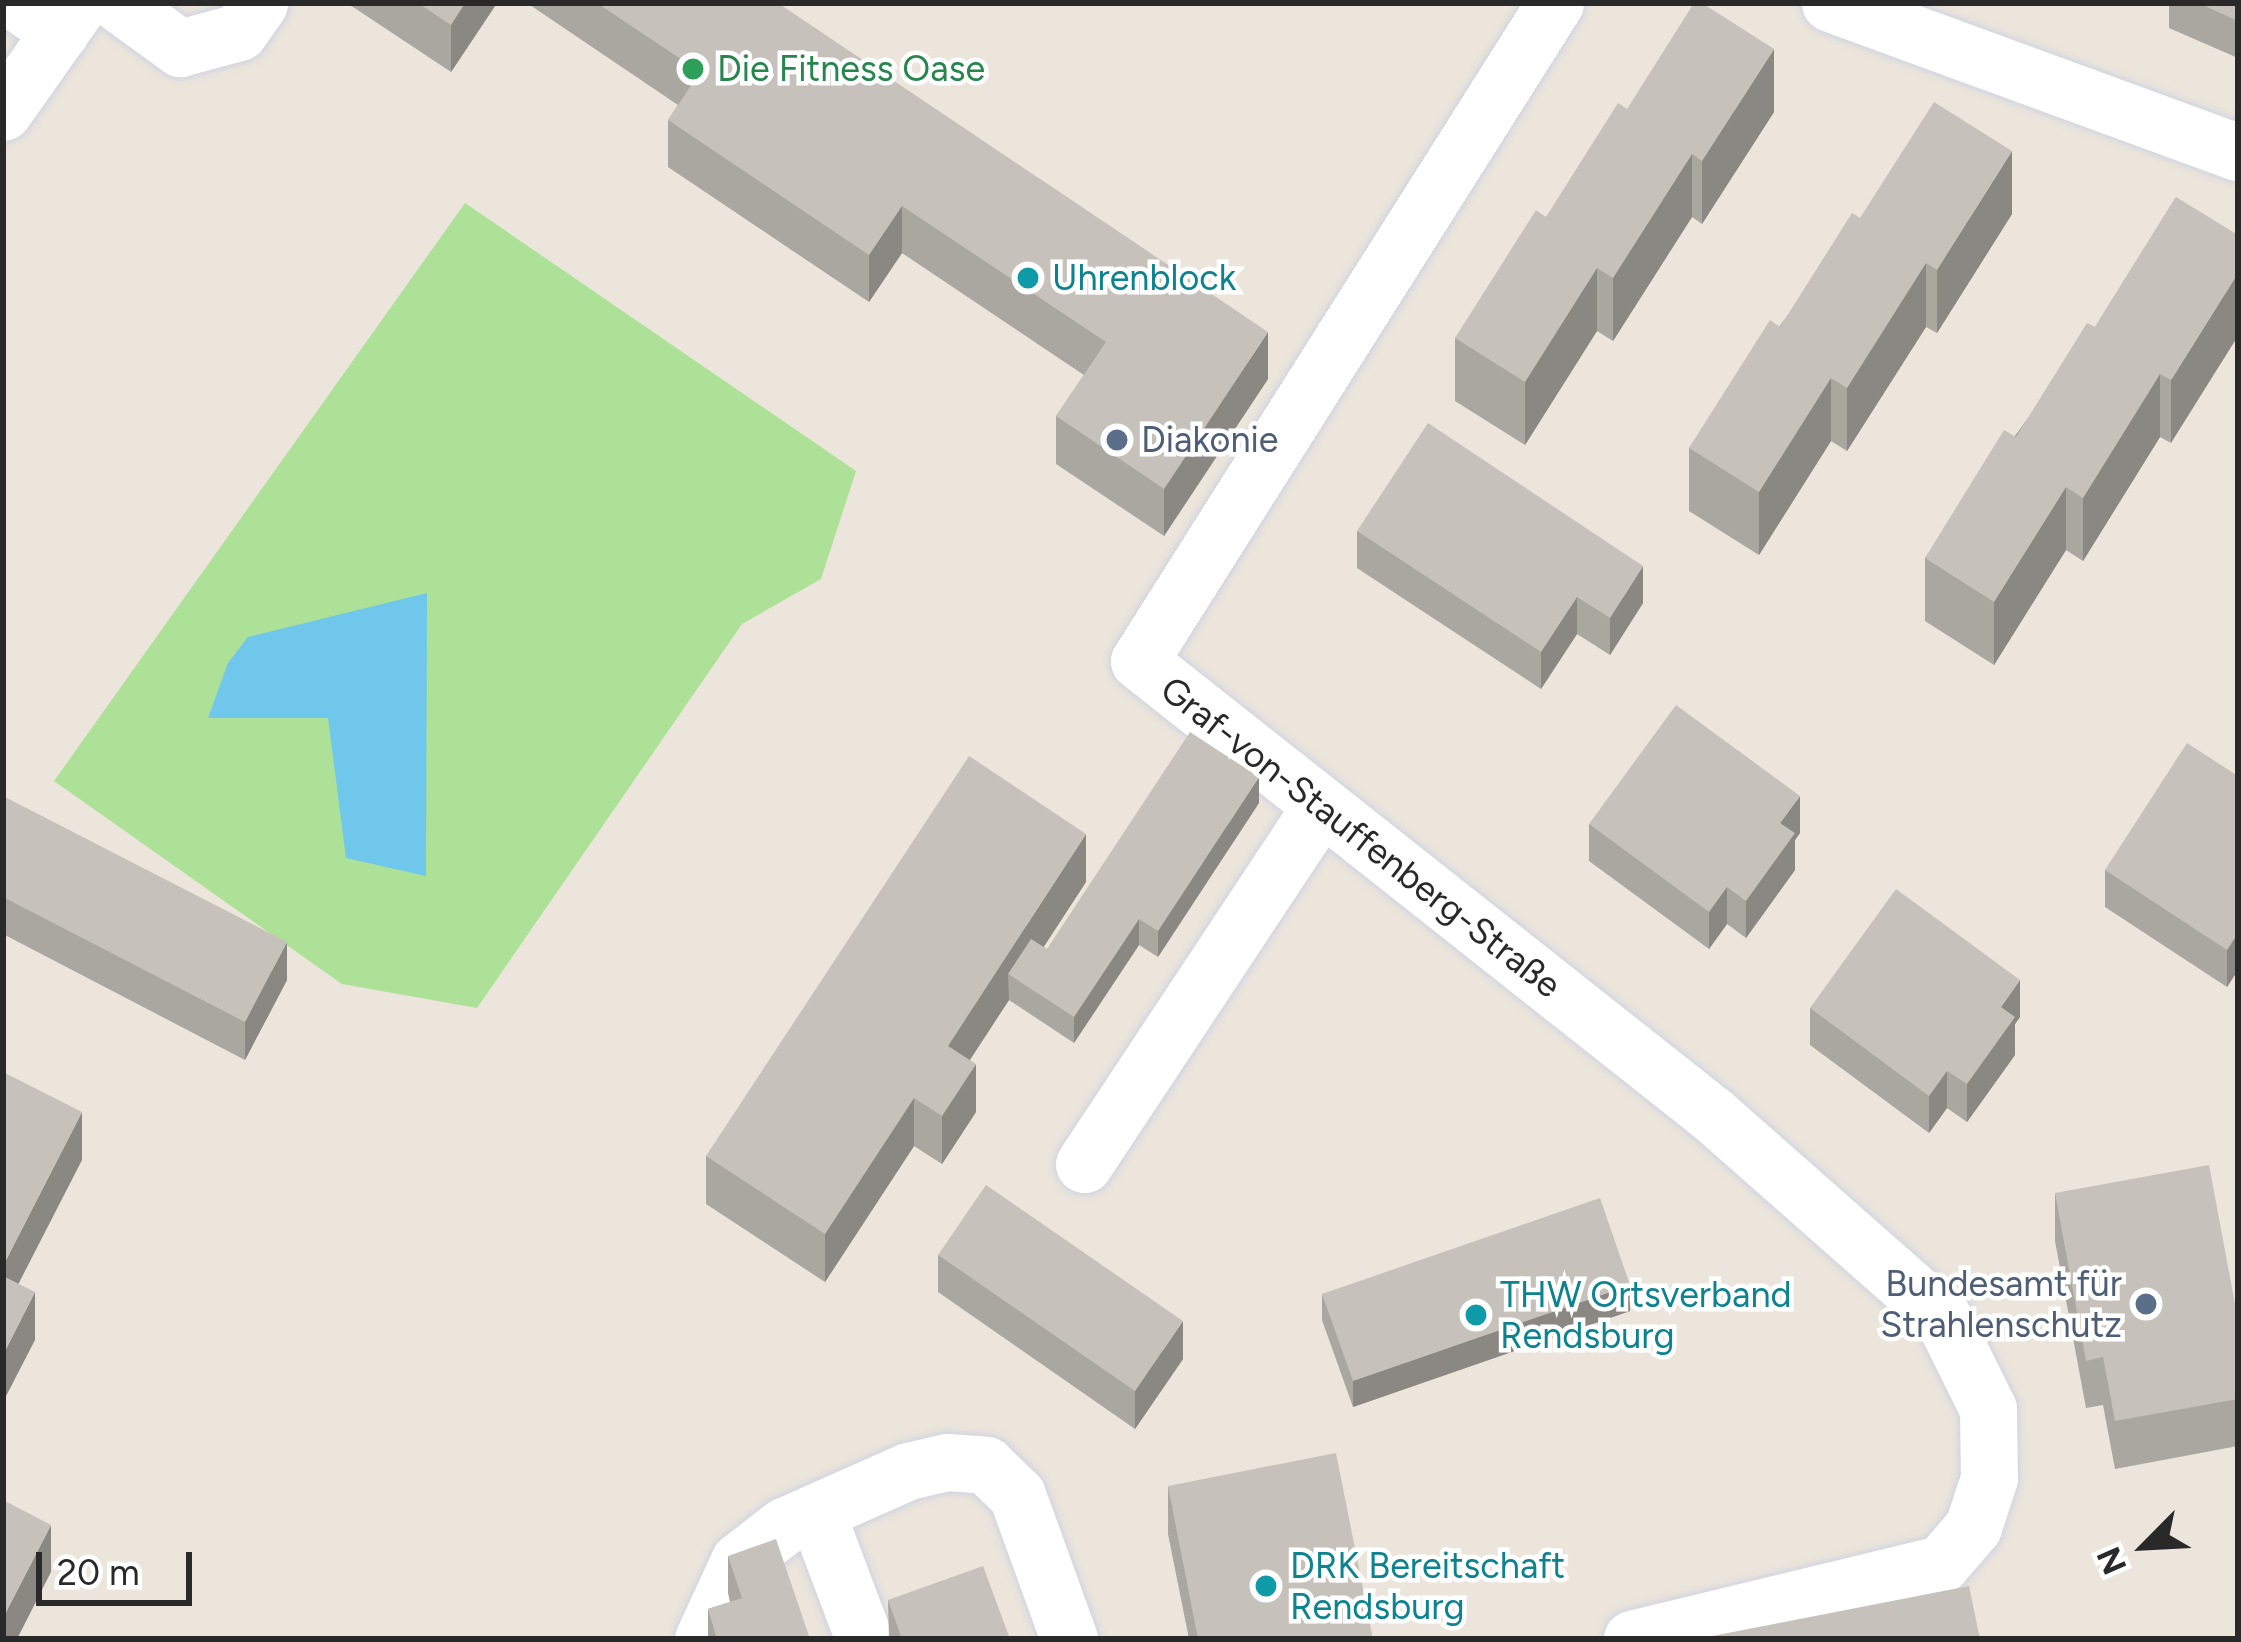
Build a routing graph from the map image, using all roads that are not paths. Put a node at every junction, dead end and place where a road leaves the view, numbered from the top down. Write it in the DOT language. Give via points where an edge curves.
graph roads {
  1 [pos="118,3"];
  2 [pos="259,3"];
  3 [pos="1555,3"];
  4 [pos="1830,3"];
  5 [pos="53,13"];
  6 [pos="3,112"];
  7 [pos="2238,152"];
  8 [pos="1321,806"];
  9 [pos="1084,1164"];
  10 [pos="816,1512"];
  11 [pos="703,1639"];
  12 [pos="864,1639"];
  13 [pos="1069,1639"];
  14 [pos="1632,1639"];
  1 -- 2 [label="street" via="180,48 239,32"];
  3 -- 8 [label="street, Graf-von-Stauffenberg-Straße" via="1138,661"];
  4 -- 7 [label="street"];
  5 -- 6 [label="street"];
  8 -- 9 [label="street"];
  8 -- 14 [label="street, Graf-von-Stauffenberg-Straße" via="1713,1115 1943,1318 1988,1409 1989,1478 1973,1526 1941,1564"];
  10 -- 11 [label="street" via="739,1561"];
  10 -- 12 [label="street"];
  10 -- 13 [label="street" via="908,1471 986,1465 1017,1495"];
}
